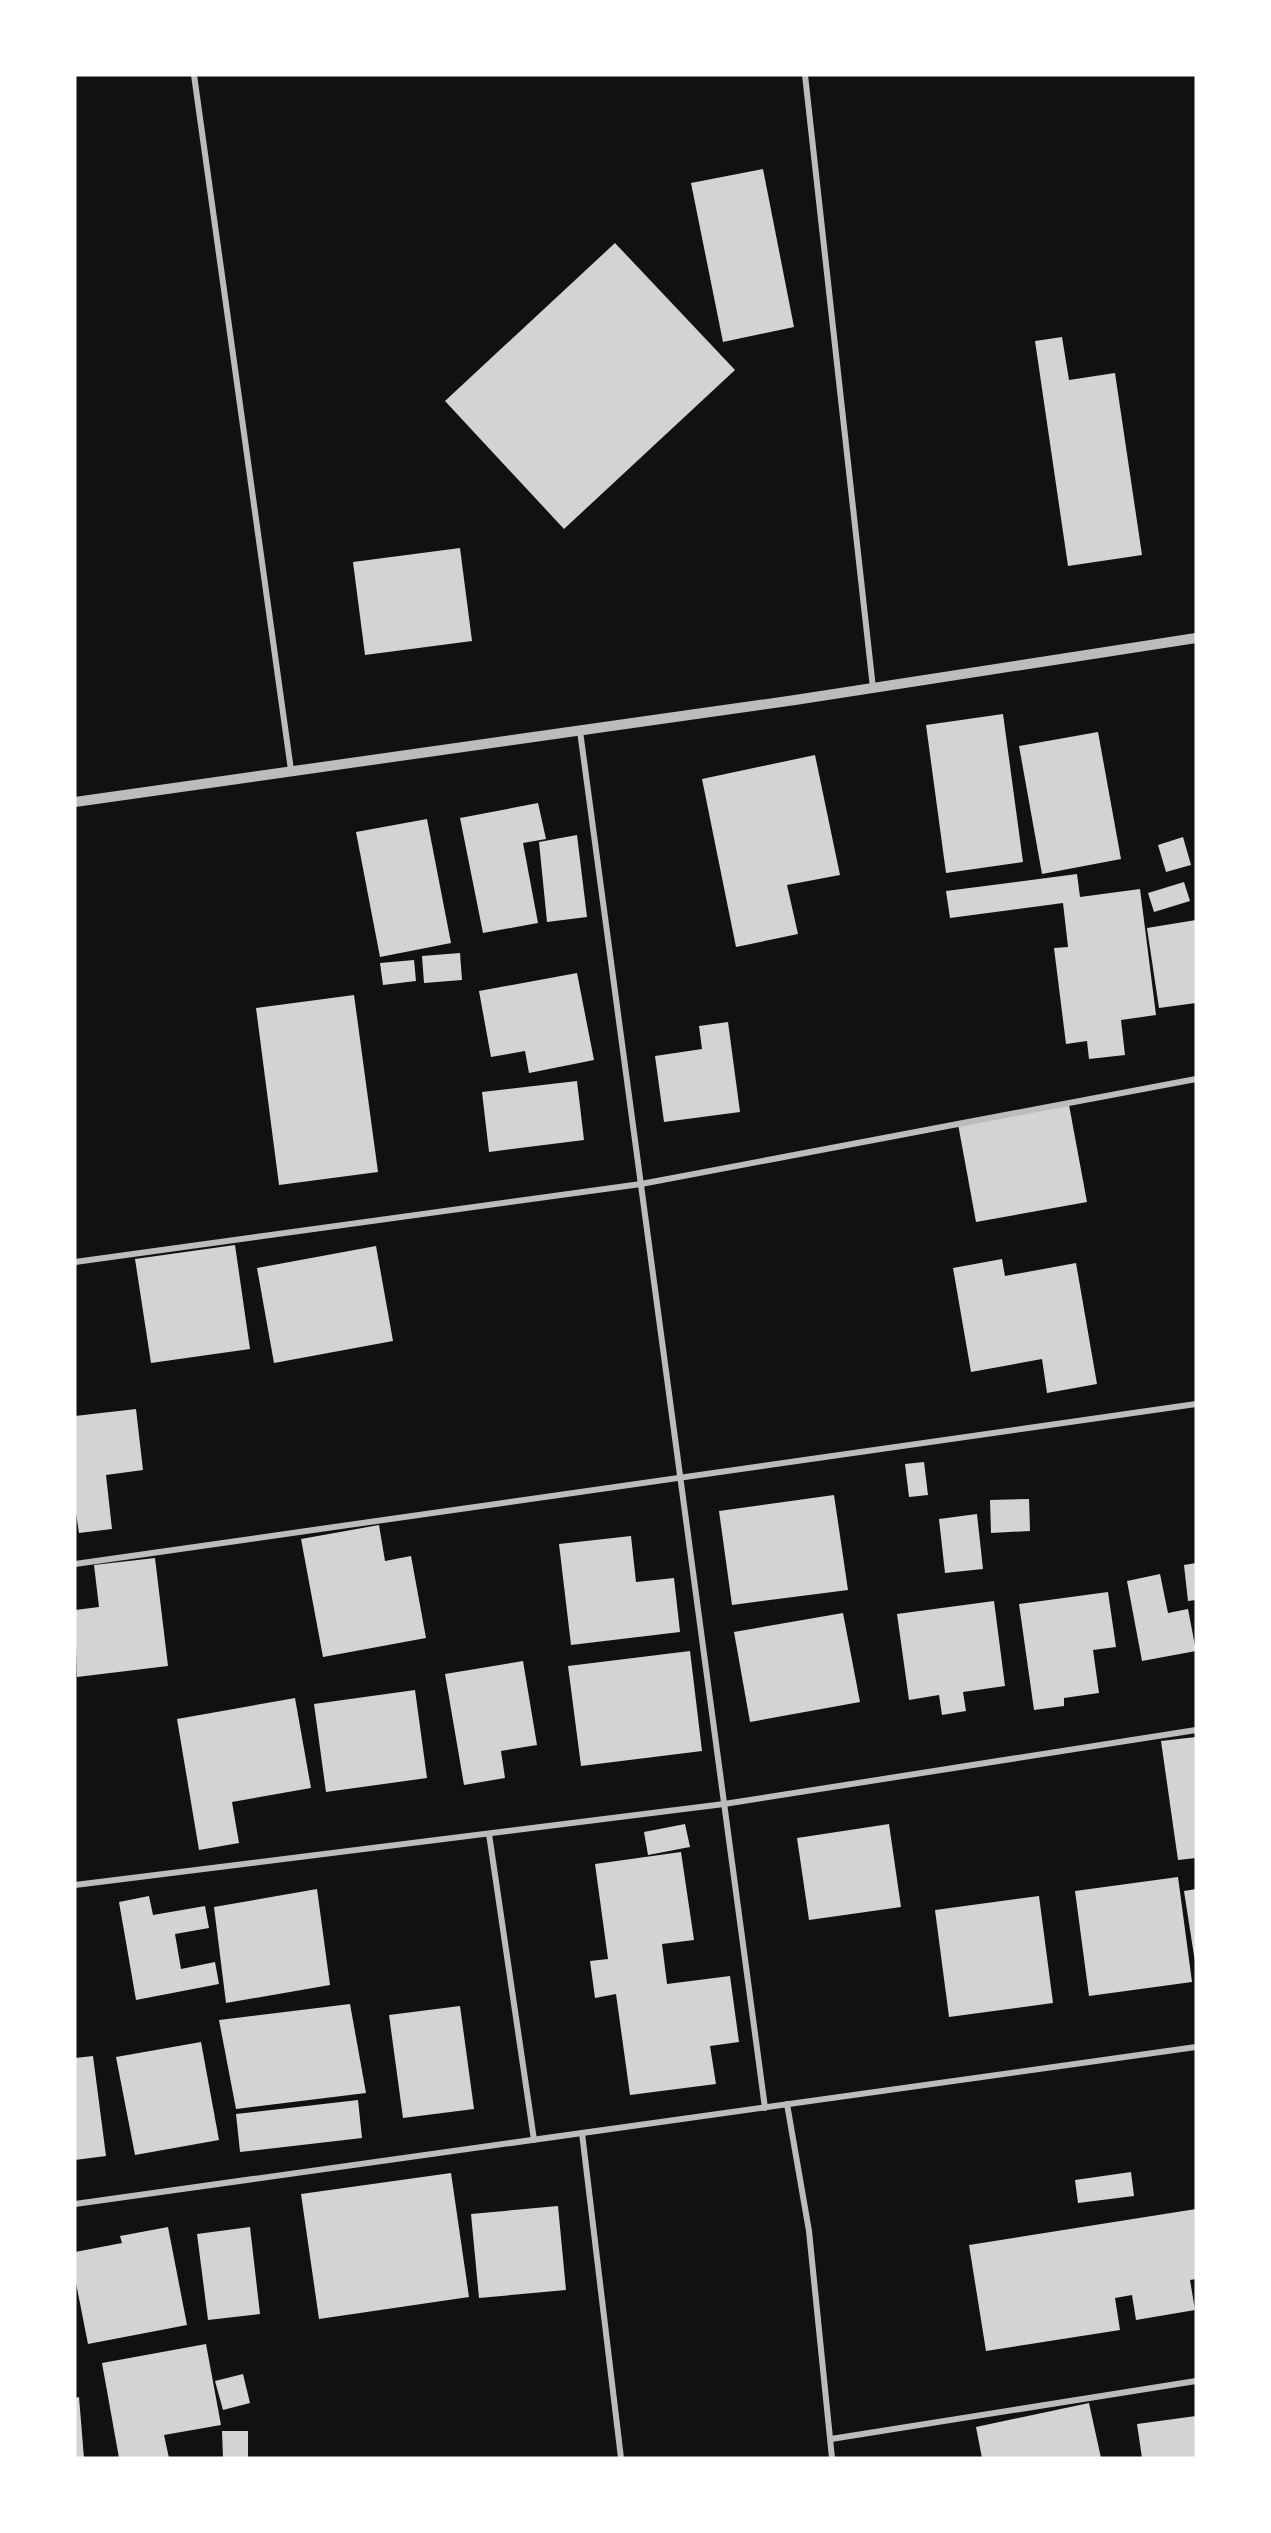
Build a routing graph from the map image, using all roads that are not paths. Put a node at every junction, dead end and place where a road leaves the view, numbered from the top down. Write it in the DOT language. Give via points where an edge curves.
graph roads {
  1 [pos="194,75"];
  2 [pos="805,75"];
  3 [pos="1196,638"];
  4 [pos="873,688"];
  5 [pos="580,731"];
  6 [pos="291,770"];
  7 [pos="75,802"];
  8 [pos="1196,1079"];
  9 [pos="641,1184"];
  10 [pos="75,1262"];
  11 [pos="1196,1404"];
  12 [pos="680,1477"];
  13 [pos="75,1564"];
  14 [pos="1196,1730"];
  15 [pos="724,1803"];
  16 [pos="489,1834"];
  17 [pos="75,1885"];
  18 [pos="1196,2047"];
  19 [pos="787,2104"];
  20 [pos="765,2108"];
  21 [pos="582,2133"];
  22 [pos="534,2140"];
  23 [pos="75,2204"];
  24 [pos="1196,2381"];
  25 [pos="831,2439"];
  26 [pos="621,2457"];
  27 [pos="612,2458"];
  28 [pos="832,2458"];
  1 -- 6 [label="street"];
  2 -- 4 [label="street"];
  3 -- 4 [label="street"];
  4 -- 5 [label="street"];
  5 -- 6 [label="street"];
  5 -- 9 [label="street"];
  6 -- 7 [label="street"];
  8 -- 9 [label="street"];
  9 -- 10 [label="street"];
  9 -- 12 [label="street"];
  11 -- 12 [label="street"];
  12 -- 13 [label="street"];
  12 -- 15 [label="street"];
  14 -- 15 [label="street"];
  15 -- 16 [label="street"];
  15 -- 20 [label="street"];
  16 -- 17 [label="street"];
  16 -- 22 [label="street"];
  18 -- 19 [label="street"];
  19 -- 20 [label="street"];
  19 -- 25 [label="street" via="809,2231"];
  20 -- 21 [label="street"];
  21 -- 22 [label="street"];
  21 -- 26 [label="street"];
  22 -- 23 [label="street"];
  24 -- 25 [label="street"];
  25 -- 28 [label="street"];
  26 -- 27 [label="street"];
}
